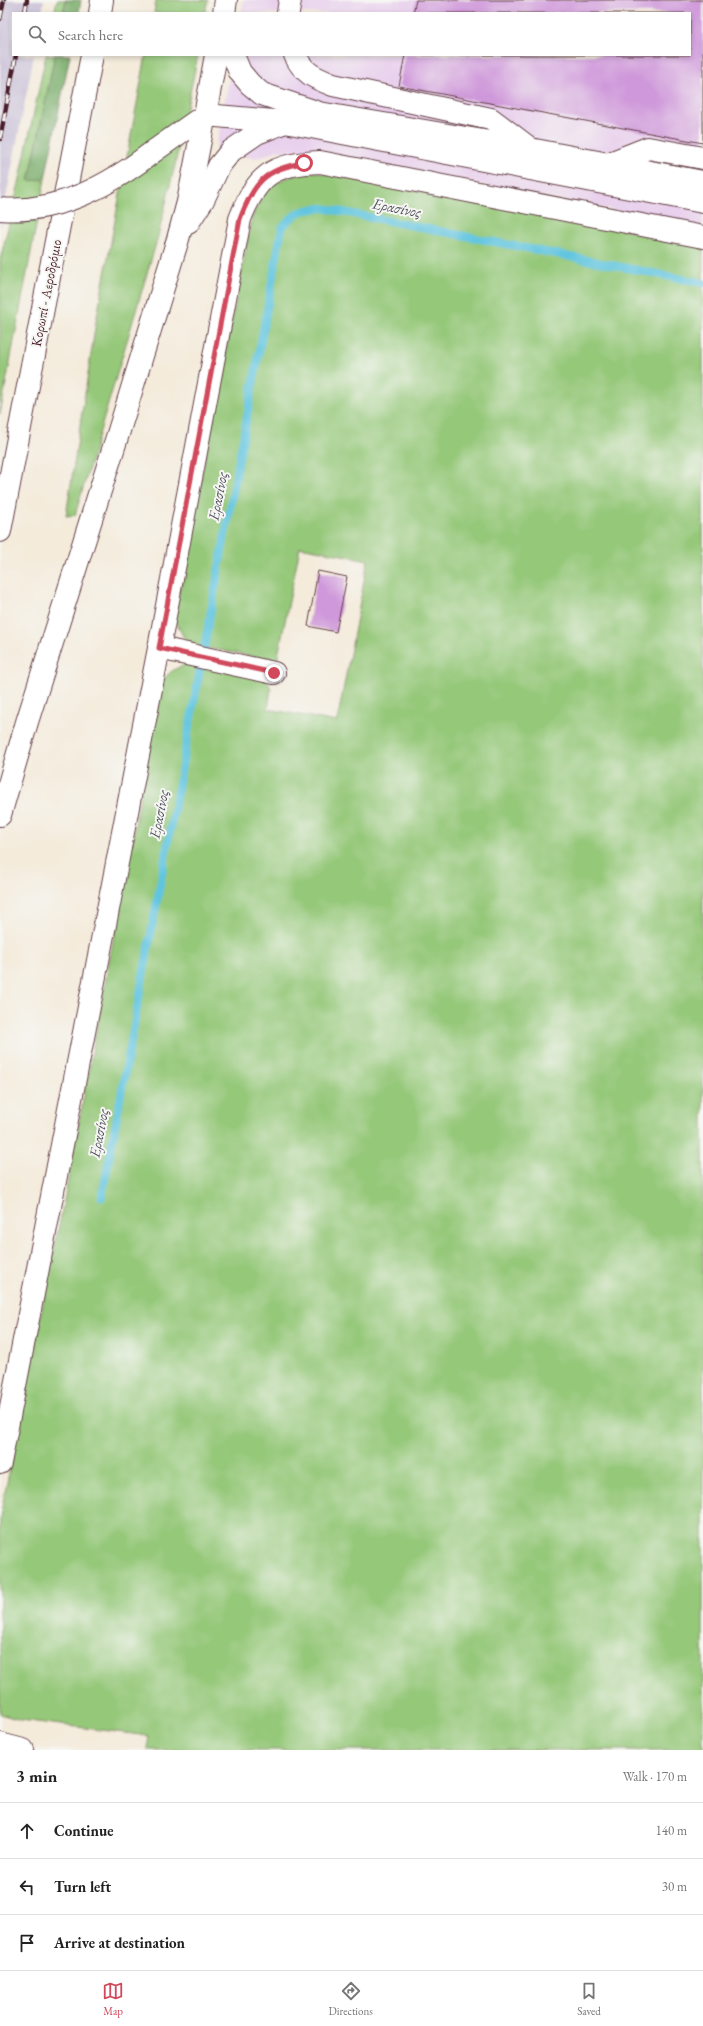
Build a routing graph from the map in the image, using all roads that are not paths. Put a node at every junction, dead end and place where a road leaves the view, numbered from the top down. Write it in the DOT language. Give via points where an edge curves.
graph roads {
  1 [pos="102,0"];
  2 [pos="226,0"];
  3 [pos="290,0"];
  4 [pos="100,12"];
  5 [pos="224,12"];
  6 [pos="288,12"];
  7 [pos="92,56"];
  8 [pos="216,56"];
  9 [pos="233,56"];
  10 [pos="295,56"];
  11 [pos="205,115"];
  12 [pos="285,122"];
  13 [pos="530,149"];
  14 [pos="703,158"];
  15 [pos="605,165"];
  16 [pos="703,182"];
  17 [pos="703,202"];
  18 [pos="0,209"];
  19 [pos="703,236"];
  20 [pos="178,238"];
  21 [pos="0,531"];
  22 [pos="170,650"];
  23 [pos="274,673"];
  24 [pos="0,815"];
  25 [pos="0,1463"];
  26 [pos="0,1744"];
  27 [pos="23,1750"];
  1 -- 4 [label="main road"];
  2 -- 5 [label="main road"];
  3 -- 6 [label="main road"];
  7 -- 21 [label="main road, Κορωπί - Αεροδρόμιο"];
  8 -- 11 [label="main road"];
  9 -- 13 [label="main road" via="240,72 250,84 262,94 278,100 320,113"];
  10 -- 13 [label="main road" via="312,76 333,85 491,119"];
  11 -- 12 [label="main road"];
  11 -- 18 [label="main road, bridge" via="108,183 67,201 26,210"];
  11 -- 20 [label="main road" via="188,202"];
  12 -- 17 [label="main road"];
  12 -- 20 [label="main road" via="257,133 231,151"];
  13 -- 15 [label="main road"];
  14 -- 15 [label="main road" via="648,148"];
  15 -- 16 [label="main road"];
  19 -- 22 [label="main road" via="320,162 291,164 258,182 240,219"];
  20 -- 24 [label="main road"];
  22 -- 23 [label="main road"];
  22 -- 25 [label="main road"];
  26 -- 27 [label="main road"];
}
